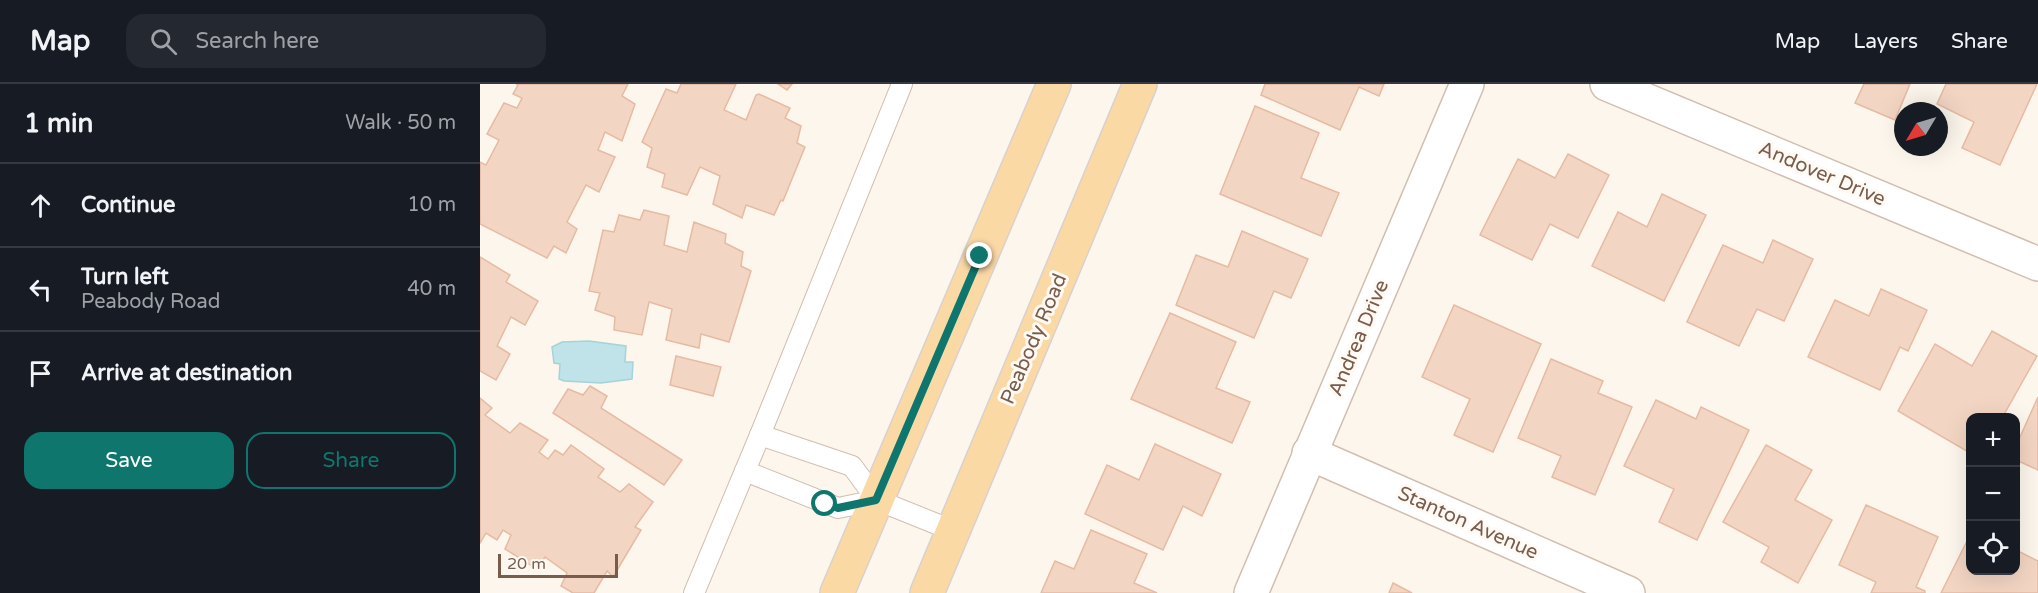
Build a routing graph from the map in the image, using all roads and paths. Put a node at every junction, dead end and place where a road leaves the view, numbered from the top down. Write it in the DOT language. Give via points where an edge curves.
graph roads {
  1 [pos="902,84"];
  2 [pos="1054,84"];
  3 [pos="1140,84"];
  4 [pos="1467,84"];
  5 [pos="1607,84"];
  6 [pos="2038,264"];
  7 [pos="760,435"];
  8 [pos="1309,453"];
  9 [pos="745,471"];
  10 [pos="876,500"];
  11 [pos="954,531"];
  12 [pos="694,593"];
  13 [pos="837,593"];
  14 [pos="927,593"];
  15 [pos="1251,593"];
  16 [pos="1628,593"];
  1 -- 7 [label="lane"];
  2 -- 10 [label="main road"];
  3 -- 11 [label="main road, Peabody Road"];
  4 -- 8 [label="street, Andrea Drive"];
  5 -- 6 [label="street, Andover Drive"];
  7 -- 9 [label="lane"];
  7 -- 10 [label="lane" via="852,466"];
  8 -- 15 [label="street, Andrea Drive"];
  8 -- 16 [label="street, Stanton Avenue"];
  9 -- 10 [label="lane" via="838,508"];
  9 -- 12 [label="lane"];
  10 -- 11 [label="lane"];
  10 -- 13 [label="main road"];
  11 -- 14 [label="main road, Peabody Road"];
}
